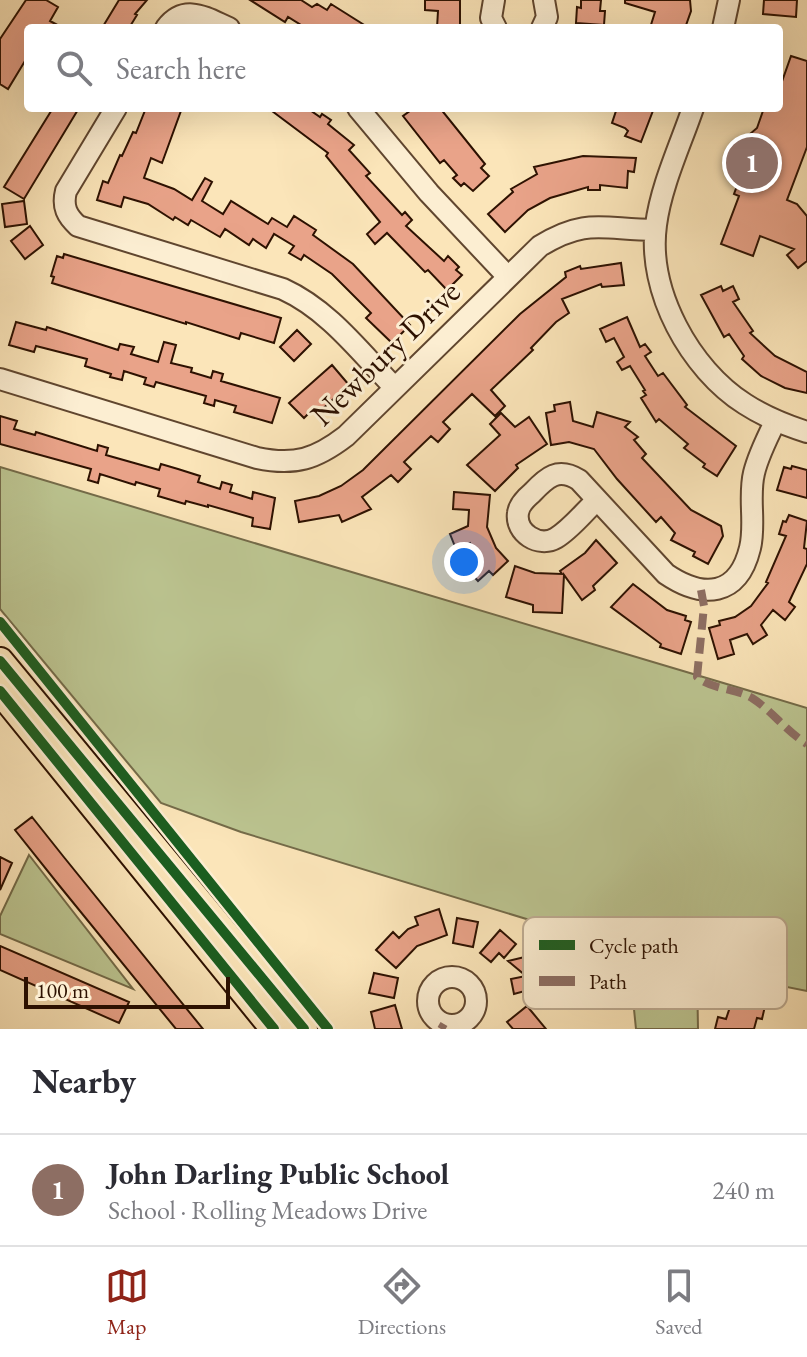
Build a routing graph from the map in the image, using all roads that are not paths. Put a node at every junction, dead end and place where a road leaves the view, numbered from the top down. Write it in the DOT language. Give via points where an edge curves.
graph roads {
  1 [pos="494,0"];
  2 [pos="544,0"];
  3 [pos="729,0"];
  4 [pos="170,24"];
  5 [pos="220,24"];
  6 [pos="494,24"];
  7 [pos="544,24"];
  8 [pos="724,24"];
  9 [pos="114,112"];
  10 [pos="361,112"];
  11 [pos="692,112"];
  12 [pos="655,230"];
  13 [pos="508,277"];
  14 [pos="0,379"];
  15 [pos="395,388"];
  16 [pos="775,422"];
  17 [pos="807,432"];
  18 [pos="597,500"];
  19 [pos="0,661"];
  20 [pos="0,691"];
  21 [pos="274,1029"];
  22 [pos="304,1029"];
  1 -- 6 [label="street"];
  2 -- 7 [label="street"];
  3 -- 8 [label="street"];
  4 -- 5 [label="street" via="187,13"];
  9 -- 15 [label="street" via="63,200 78,226 303,298"];
  10 -- 13 [label="street"];
  11 -- 12 [label="street"];
  12 -- 13 [label="street, Newbury Drive" via="589,227 563,232"];
  12 -- 16 [label="street" via="661,293 675,324 710,375"];
  13 -- 15 [label="street, Newbury Drive"];
  14 -- 15 [label="street, Newbury Drive" via="257,458 287,462 330,449"];
  16 -- 17 [label="street"];
  16 -- 18 [label="street" via="754,475 750,548 727,587 701,590 680,584"];
  19 -- 22 [label="main road"];
  20 -- 21 [label="main road"];
}
